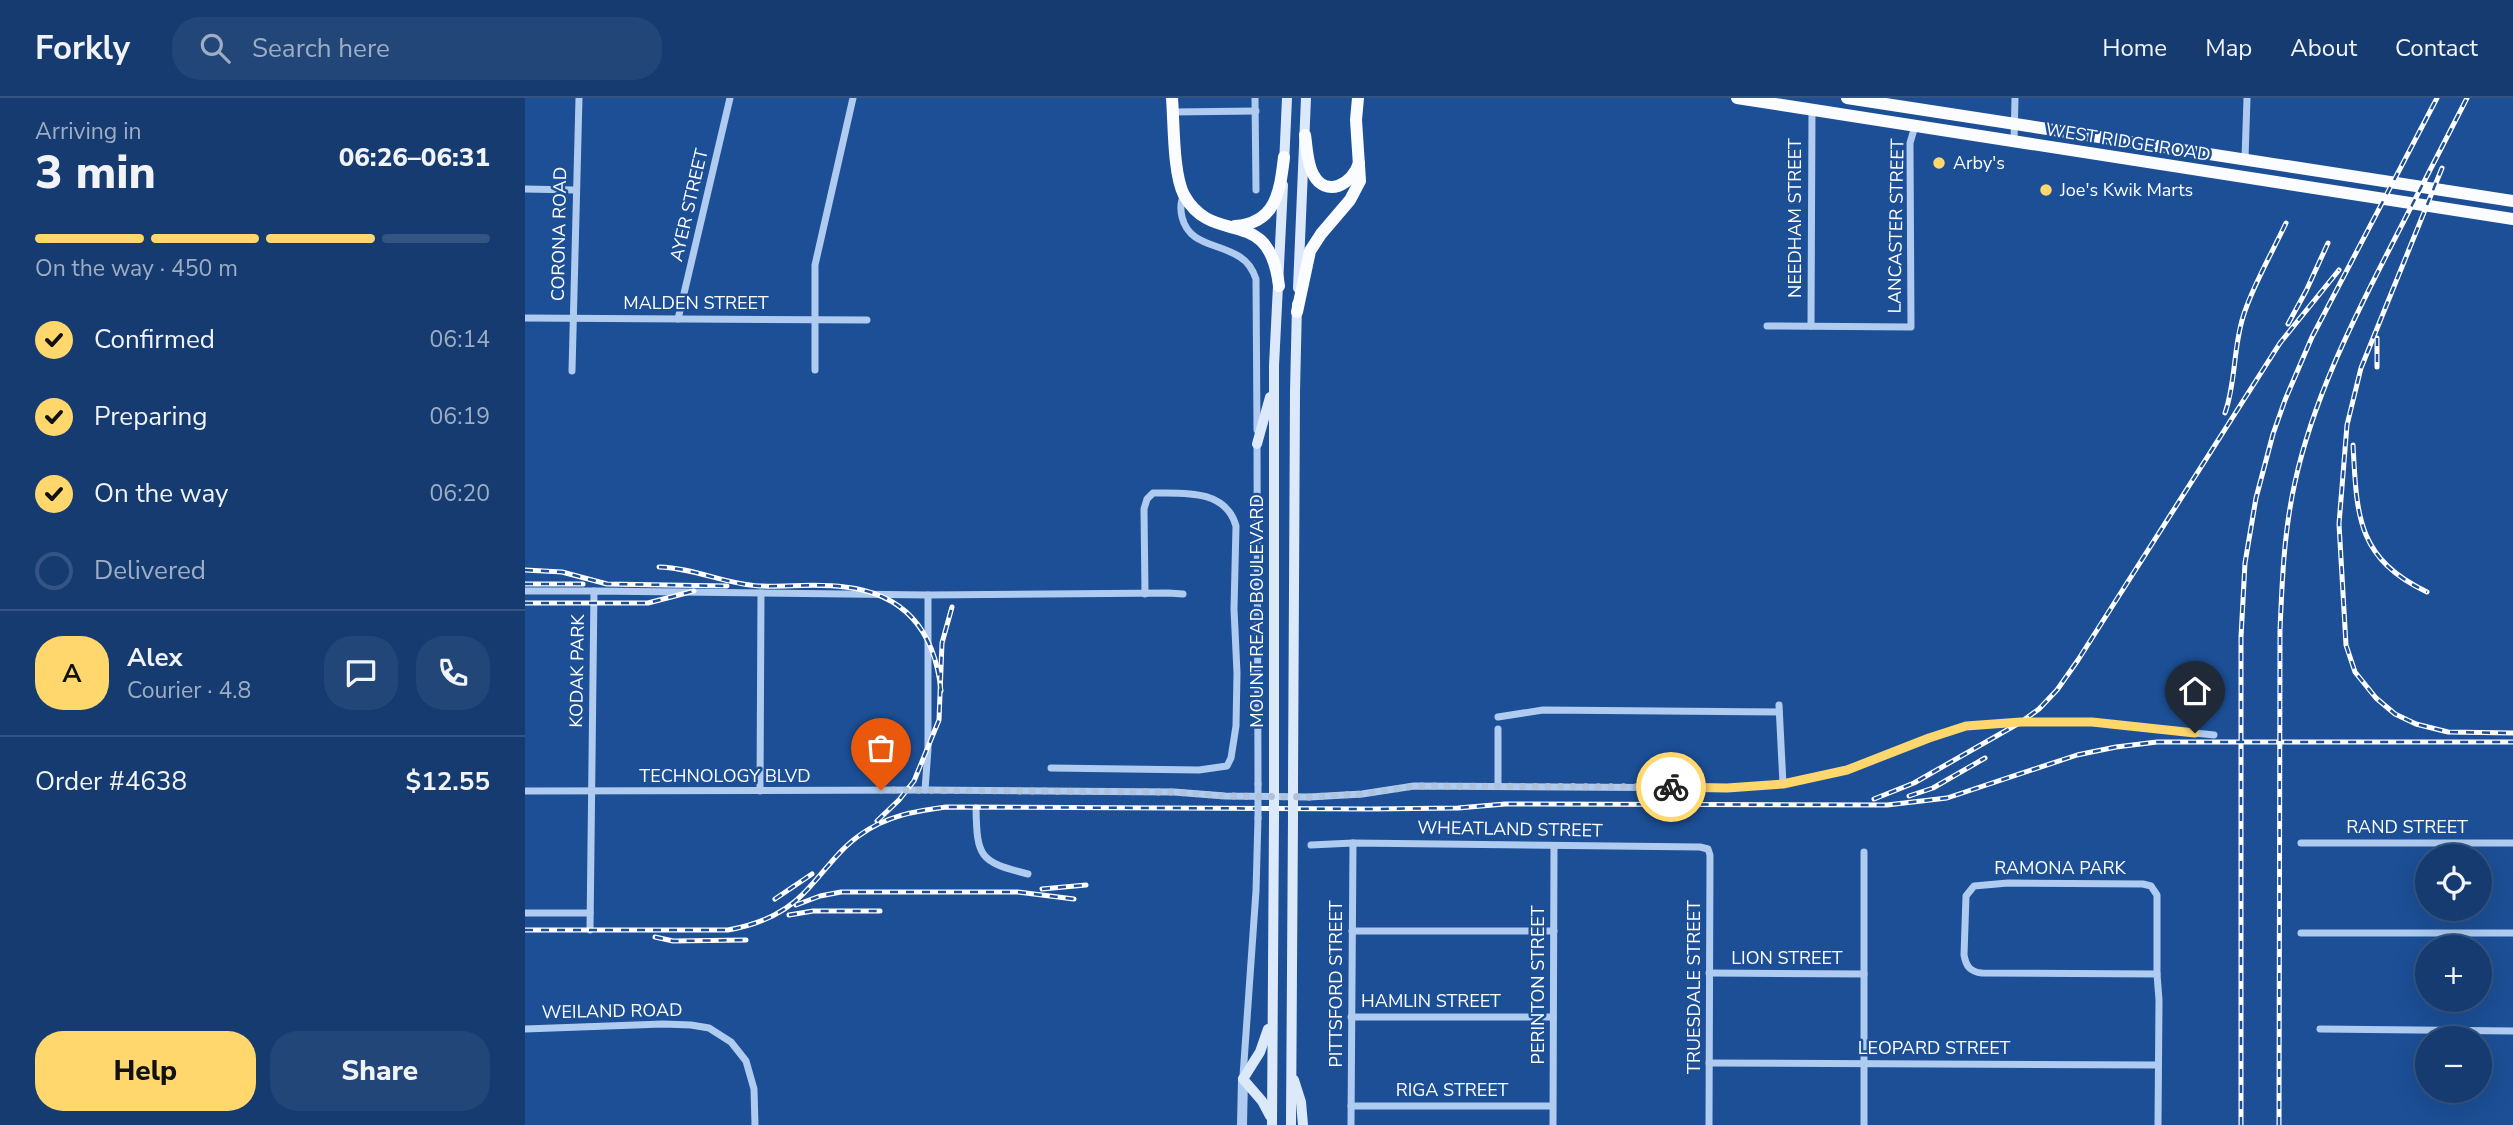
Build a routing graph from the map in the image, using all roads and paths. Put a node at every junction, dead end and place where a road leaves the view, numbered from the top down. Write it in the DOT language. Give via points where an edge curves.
graph roads {
  1 [pos="579,98"];
  2 [pos="730,98"];
  3 [pos="853,98"];
  4 [pos="1173,98"];
  5 [pos="1255,98"];
  6 [pos="1287,98"];
  7 [pos="1306,98"];
  8 [pos="1358,98"];
  9 [pos="1737,98"];
  10 [pos="1847,98"];
  11 [pos="2015,98"];
  12 [pos="2247,98"];
  13 [pos="1812,110"];
  14 [pos="1255,111"];
  15 [pos="1173,112"];
  16 [pos="2014,125"];
  17 [pos="1915,126"];
  18 [pos="1305,135"];
  19 [pos="2014,142"];
  20 [pos="1359,156"];
  21 [pos="1284,157"];
  22 [pos="2245,159"];
  23 [pos="525,189"];
  24 [pos="575,190"];
  25 [pos="1256,190"];
  26 [pos="1184,195"];
  27 [pos="2513,201"];
  28 [pos="2513,219"];
  29 [pos="1220,225"];
  30 [pos="1279,286"];
  31 [pos="1297,312"];
  32 [pos="525,318"];
  33 [pos="573,319"];
  34 [pos="678,319"];
  35 [pos="814,319"];
  36 [pos="867,320"];
  37 [pos="1767,326"];
  38 [pos="1811,326"];
  39 [pos="1275,366"];
  40 [pos="814,370"];
  41 [pos="572,371"];
  42 [pos="1257,444"];
  43 [pos="525,591"];
  44 [pos="594,591"];
  45 [pos="761,593"];
  46 [pos="1145,594"];
  47 [pos="1183,594"];
  48 [pos="928,595"];
  49 [pos="1498,717"];
  50 [pos="1499,729"];
  51 [pos="2214,735"];
  52 [pos="1051,768"];
  53 [pos="1783,784"];
  54 [pos="1498,786"];
  55 [pos="925,790"];
  56 [pos="525,791"];
  57 [pos="760,791"];
  58 [pos="591,792"];
  59 [pos="976,808"];
  60 [pos="1353,843"];
  61 [pos="2301,843"];
  62 [pos="2513,843"];
  63 [pos="1311,845"];
  64 [pos="1554,846"];
  65 [pos="1708,849"];
  66 [pos="1864,852"];
  67 [pos="1028,874"];
  68 [pos="525,913"];
  69 [pos="590,913"];
  70 [pos="590,930"];
  71 [pos="1352,931"];
  72 [pos="1554,931"];
  73 [pos="2301,933"];
  74 [pos="2513,933"];
  75 [pos="1709,973"];
  76 [pos="1864,974"];
  77 [pos="2157,974"];
  78 [pos="1272,1002"];
  79 [pos="1351,1017"];
  80 [pos="1553,1017"];
  81 [pos="525,1029"];
  82 [pos="2320,1029"];
  83 [pos="2513,1031"];
  84 [pos="1709,1063"];
  85 [pos="1864,1063"];
  86 [pos="2158,1065"];
  87 [pos="1290,1070"];
  88 [pos="1243,1079"];
  89 [pos="1351,1106"];
  90 [pos="1552,1106"];
  91 [pos="1272,1122"];
  92 [pos="755,1125"];
  93 [pos="1242,1125"];
  94 [pos="1291,1125"];
  95 [pos="1303,1125"];
  96 [pos="1351,1125"];
  97 [pos="1553,1125"];
  98 [pos="1709,1125"];
  99 [pos="1864,1125"];
  100 [pos="2158,1125"];
  1 -- 24 [label="street, CORONA ROAD"];
  2 -- 34 [label="street, AYER STREET"];
  3 -- 35 [label="street" via="815,265"];
  4 -- 15 [label="highway"];
  5 -- 14 [label="street"];
  6 -- 21 [label="main road, MOUNT READ BOULEVARD"];
  7 -- 18 [label="main road, MOUNT READ BOULEVARD"];
  8 -- 20 [label="highway"];
  9 -- 13 [label="highway, WEST RIDGE ROAD"];
  10 -- 16 [label="highway, WEST RIDGE ROAD"];
  11 -- 16 [label="street"];
  12 -- 22 [label="street"];
  13 -- 17 [label="highway, WEST RIDGE ROAD"];
  13 -- 38 [label="street, NEEDHAM STREET"];
  14 -- 15 [label="street"];
  14 -- 25 [label="street"];
  15 -- 26 [label="highway"];
  16 -- 19 [label="street"];
  16 -- 22 [label="highway, WEST RIDGE ROAD"];
  17 -- 19 [label="highway, WEST RIDGE ROAD"];
  17 -- 38 [label="street, LANCASTER STREET" via="1910,143 1911,327"];
  18 -- 20 [label="highway" via="1312,172 1326,185 1336,187 1350,181"];
  18 -- 31 [label="main road, MOUNT READ BOULEVARD"];
  19 -- 28 [label="highway, WEST RIDGE ROAD"];
  20 -- 31 [label="highway" via="1359,184 1310,251"];
  21 -- 29 [label="highway" via="1268,212 1251,223"];
  21 -- 30 [label="main road, MOUNT READ BOULEVARD"];
  22 -- 27 [label="highway, WEST RIDGE ROAD"];
  23 -- 24 [label="street"];
  24 -- 33 [label="street, CORONA ROAD"];
  26 -- 29 [label="highway" via="1201,215"];
  26 -- 42 [label="street, MOUNT READ BOULEVARD" via="1181,211 1189,231 1205,244 1240,257 1255,275"];
  29 -- 30 [label="highway" via="1251,233 1264,243 1273,258"];
  30 -- 39 [label="main road, MOUNT READ BOULEVARD"];
  31 -- 87 [label="main road, MOUNT READ BOULEVARD, bridge"];
  32 -- 33 [label="street, MALDEN STREET"];
  33 -- 34 [label="street, MALDEN STREET"];
  33 -- 41 [label="street, CORONA ROAD"];
  34 -- 35 [label="street, MALDEN STREET"];
  35 -- 36 [label="street, MALDEN STREET"];
  35 -- 40 [label="street"];
  37 -- 38 [label="street"];
  39 -- 42 [label="main road"];
  39 -- 78 [label="main road, MOUNT READ BOULEVARD, bridge"];
  42 -- 88 [label="street, MOUNT READ BOULEVARD, bridge" via="1258,818"];
  43 -- 44 [label="street"];
  44 -- 45 [label="street, KODAK PARK"];
  44 -- 58 [label="street, KODAK PARK"];
  45 -- 48 [label="street, KODAK PARK"];
  45 -- 57 [label="street"];
  46 -- 47 [label="street, KODAK PARK"];
  46 -- 48 [label="street, KODAK PARK"];
  46 -- 52 [label="street" via="1144,509 1153,493 1199,494 1229,511 1236,526 1237,673 1236,726 1227,766 1199,770"];
  48 -- 55 [label="street"];
  49 -- 53 [label="street" via="1543,710 1779,708"];
  50 -- 54 [label="street"];
  51 -- 53 [label="street, TECHNOLOGY BLVD" via="2092,722 1966,726 1847,770"];
  53 -- 54 [label="street, TECHNOLOGY BLVD" via="1727,788"];
  54 -- 55 [label="street, TECHNOLOGY BLVD" via="1414,786 1309,797"];
  55 -- 57 [label="street, TECHNOLOGY BLVD"];
  56 -- 58 [label="street, TECHNOLOGY BLVD"];
  57 -- 58 [label="street, TECHNOLOGY BLVD"];
  58 -- 69 [label="street, KODAK PARK"];
  59 -- 67 [label="street" via="977,841 984,858 998,867"];
  60 -- 63 [label="street, WHEATLAND STREET"];
  60 -- 64 [label="street, WHEATLAND STREET"];
  60 -- 71 [label="street, PITTSFORD STREET"];
  61 -- 62 [label="street, RAND STREET"];
  64 -- 65 [label="street, WHEATLAND STREET"];
  64 -- 72 [label="street, PERINTON STREET"];
  65 -- 75 [label="street, TRUESDALE STREET"];
  66 -- 76 [label="street"];
  68 -- 69 [label="street"];
  69 -- 70 [label="street, KODAK PARK"];
  71 -- 72 [label="street"];
  71 -- 79 [label="street, PITTSFORD STREET"];
  72 -- 80 [label="street, PERINTON STREET"];
  73 -- 74 [label="street"];
  75 -- 76 [label="street, LION STREET"];
  75 -- 84 [label="street, TRUESDALE STREET"];
  76 -- 85 [label="street"];
  77 -- 77 [label="street, RAMONA PARK" via="2157,895 2151,886 1987,884 1968,891 1964,955 1972,971"];
  77 -- 86 [label="street"];
  78 -- 88 [label="main road" via="1266,1037"];
  78 -- 91 [label="main road, MOUNT READ BOULEVARD"];
  79 -- 80 [label="street, HAMLIN STREET"];
  79 -- 89 [label="street, PITTSFORD STREET"];
  80 -- 90 [label="street, PERINTON STREET"];
  81 -- 92 [label="street, WEILAND ROAD" via="663,1024 709,1028 731,1042 746,1061 754,1088"];
  82 -- 83 [label="street"];
  84 -- 85 [label="street, LEOPARD STREET"];
  84 -- 98 [label="street, TRUESDALE STREET"];
  85 -- 86 [label="street, LEOPARD STREET"];
  85 -- 99 [label="street"];
  86 -- 100 [label="street"];
  87 -- 94 [label="main road, MOUNT READ BOULEVARD"];
  87 -- 95 [label="main road" via="1301,1101"];
  88 -- 91 [label="main road"];
  88 -- 93 [label="street, MOUNT READ BOULEVARD"];
  89 -- 90 [label="street, RIGA STREET"];
  89 -- 96 [label="street, PITTSFORD STREET"];
  90 -- 97 [label="street, PERINTON STREET"];
}
